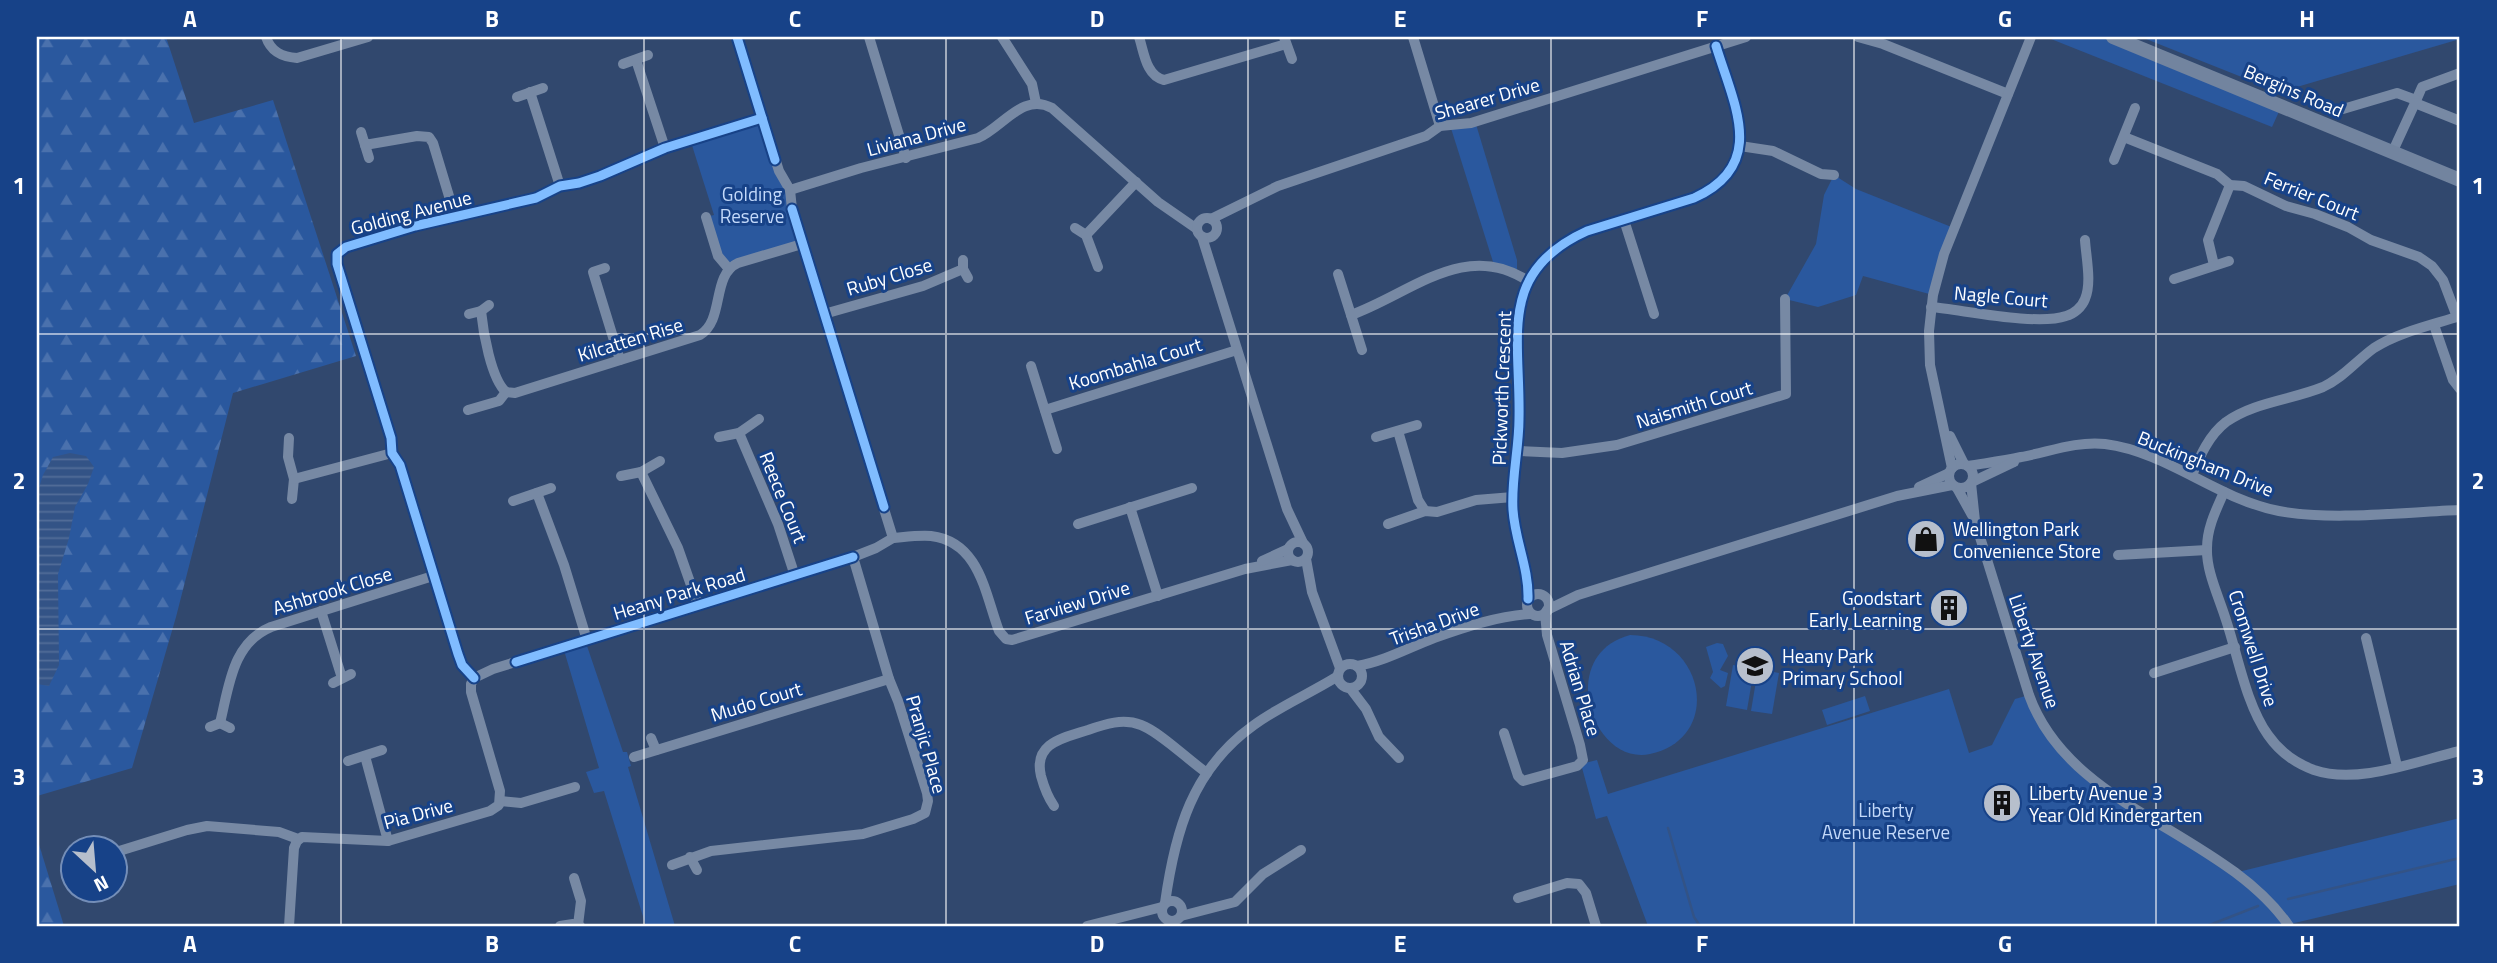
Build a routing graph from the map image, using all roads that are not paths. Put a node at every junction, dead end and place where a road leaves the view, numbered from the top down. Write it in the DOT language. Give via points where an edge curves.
graph roads {
  1 [pos="368,37"];
  2 [pos="737,37"];
  3 [pos="869,37"];
  4 [pos="1002,37"];
  5 [pos="1139,37"];
  6 [pos="1413,37"];
  7 [pos="1746,37"];
  8 [pos="1858,37"];
  9 [pos="2031,37"];
  10 [pos="2113,37"];
  11 [pos="350,39"];
  12 [pos="267,40"];
  13 [pos="1285,40"];
  14 [pos="1716,46"];
  15 [pos="648,55"];
  16 [pos="1292,59"];
  17 [pos="636,60"];
  18 [pos="623,64"];
  19 [pos="2460,73"];
  20 [pos="543,88"];
  21 [pos="530,92"];
  22 [pos="2008,94"];
  23 [pos="517,97"];
  24 [pos="2415,102"];
  25 [pos="1036,103"];
  26 [pos="2135,108"];
  27 [pos="2343,109"];
  28 [pos="762,118"];
  29 [pos="2460,121"];
  30 [pos="1440,126"];
  31 [pos="361,132"];
  32 [pos="2124,137"];
  33 [pos="365,145"];
  34 [pos="1741,146"];
  35 [pos="665,148"];
  36 [pos="2392,153"];
  37 [pos="369,158"];
  38 [pos="906,158"];
  39 [pos="2114,160"];
  40 [pos="1834,174"];
  41 [pos="2460,180"];
  42 [pos="1136,182"];
  43 [pos="2230,185"];
  44 [pos="560,186"];
  45 [pos="790,190"];
  46 [pos="455,216"];
  47 [pos="706,218"];
  48 [pos="1624,220"];
  49 [pos="1075,228"];
  50 [pos="1208,228"];
  51 [pos="1086,235"];
  52 [pos="2085,240"];
  53 [pos="802,244"];
  54 [pos="2229,261"];
  55 [pos="2214,265"];
  56 [pos="1098,267"];
  57 [pos="605,268"];
  58 [pos="729,269"];
  59 [pos="965,269"];
  60 [pos="1338,274"];
  61 [pos="2174,279"];
  62 [pos="1528,281"];
  63 [pos="1785,299"];
  64 [pos="1931,307"];
  65 [pos="469,314"];
  66 [pos="824,314"];
  67 [pos="1654,314"];
  68 [pos="1351,315"];
  69 [pos="2459,317"];
  70 [pos="2434,325"];
  71 [pos="1237,350"];
  72 [pos="1362,350"];
  73 [pos="620,360"];
  74 [pos="1031,366"];
  75 [pos="2460,389"];
  76 [pos="506,392"];
  77 [pos="468,410"];
  78 [pos="1045,410"];
  79 [pos="759,419"];
  80 [pos="1944,423"];
  81 [pos="1417,425"];
  82 [pos="1398,431"];
  83 [pos="739,433"];
  84 [pos="719,437"];
  85 [pos="289,438"];
  86 [pos="1376,438"];
  87 [pos="1057,449"];
  88 [pos="1518,452"];
  89 [pos="392,453"];
  90 [pos="2024,457"];
  91 [pos="660,461"];
  92 [pos="1966,465"];
  93 [pos="1950,471"];
  94 [pos="640,472"];
  95 [pos="2192,475"];
  96 [pos="621,476"];
  97 [pos="294,479"];
  98 [pos="1972,483"];
  99 [pos="1955,486"];
  100 [pos="551,488"];
  101 [pos="1192,488"];
  102 [pos="2224,492"];
  103 [pos="537,494"];
  104 [pos="1906,494"];
  105 [pos="1513,497"];
  106 [pos="292,499"];
  107 [pos="513,501"];
  108 [pos="1130,507"];
  109 [pos="1287,509"];
  110 [pos="2460,510"];
  111 [pos="1425,511"];
  112 [pos="1975,521"];
  113 [pos="1078,524"];
  114 [pos="1388,524"];
  115 [pos="893,538"];
  116 [pos="1303,543"];
  117 [pos="1290,547"];
  118 [pos="2207,550"];
  119 [pos="2118,555"];
  120 [pos="853,557"];
  121 [pos="1298,560"];
  122 [pos="1245,569"];
  123 [pos="1527,569"];
  124 [pos="433,576"];
  125 [pos="795,576"];
  126 [pos="1578,595"];
  127 [pos="1158,596"];
  128 [pos="1543,596"];
  129 [pos="1528,600"];
  130 [pos="698,606"];
  131 [pos="321,611"];
  132 [pos="1540,613"];
  133 [pos="1494,620"];
  134 [pos="2367,638"];
  135 [pos="587,640"];
  136 [pos="2235,647"];
  137 [pos="2154,673"];
  138 [pos="1350,676"];
  139 [pos="474,678"];
  140 [pos="889,678"];
  141 [pos="342,679"];
  142 [pos="220,726"];
  143 [pos="1504,733"];
  144 [pos="651,737"];
  145 [pos="382,750"];
  146 [pos="656,750"];
  147 [pos="2460,751"];
  148 [pos="365,755"];
  149 [pos="634,757"];
  150 [pos="1399,758"];
  151 [pos="348,761"];
  152 [pos="2397,766"];
  153 [pos="1207,773"];
  154 [pos="575,787"];
  155 [pos="501,801"];
  156 [pos="1054,806"];
  157 [pos="298,839"];
  158 [pos="388,841"];
  159 [pos="130,848"];
  160 [pos="1301,850"];
  161 [pos="690,857"];
  162 [pos="672,866"];
  163 [pos="697,870"];
  164 [pos="1170,872"];
  165 [pos="574,878"];
  166 [pos="1518,898"];
  167 [pos="1164,905"];
  168 [pos="1123,916"];
  169 [pos="1174,917"];
  170 [pos="579,925"];
  171 [pos="289,926"];
  172 [pos="561,926"];
  173 [pos="1087,926"];
  174 [pos="1596,926"];
  175 [pos="2289,926"];
  1 -- 11 [label="street"];
  2 -- 28 [label="street"];
  3 -- 38 [label="street"];
  4 -- 25 [label="street" via="1032,84"];
  5 -- 13 [label="street" via="1151,72 1164,80"];
  6 -- 30 [label="street"];
  7 -- 14 [label="street, Shearer Drive"];
  8 -- 22 [label="street"];
  9 -- 22 [label="street"];
  10 -- 36 [label="main road, Bergins Road"];
  11 -- 12 [label="street" via="297,58 278,53"];
  13 -- 16 [label="street"];
  14 -- 30 [label="street, Shearer Drive" via="1471,123"];
  14 -- 34 [label="street" via="1737,114"];
  15 -- 17 [label="street"];
  17 -- 18 [label="street"];
  17 -- 35 [label="street"];
  19 -- 24 [label="street" via="2422,87"];
  20 -- 21 [label="street"];
  21 -- 23 [label="street"];
  21 -- 44 [label="street"];
  22 -- 64 [label="street" via="1944,254"];
  24 -- 27 [label="street" via="2397,93"];
  24 -- 29 [label="street"];
  24 -- 36 [label="street"];
  25 -- 38 [label="street, Liviana Drive" via="1019,109 978,138"];
  25 -- 42 [label="street" via="1052,108"];
  26 -- 32 [label="street"];
  28 -- 35 [label="street, Golding Avenue"];
  28 -- 45 [label="street"];
  30 -- 50 [label="street, Shearer Drive" via="1426,136 1278,186"];
  31 -- 33 [label="street"];
  32 -- 39 [label="street"];
  32 -- 43 [label="street, Ferrier Court" via="2217,174"];
  33 -- 37 [label="street"];
  33 -- 46 [label="street" via="429,137"];
  34 -- 40 [label="street" via="1773,152 1821,174"];
  34 -- 48 [label="street, Pickworth Crescent" via="1730,171 1711,190"];
  35 -- 44 [label="street, Golding Avenue" via="579,183"];
  36 -- 41 [label="main road, Bergins Road"];
  38 -- 45 [label="street, Liviana Drive"];
  42 -- 50 [label="street" via="1170,212"];
  42 -- 51 [label="street"];
  43 -- 55 [label="street" via="2208,240"];
  43 -- 69 [label="street, Ferrier Court" via="2244,186 2419,257 2443,280"];
  44 -- 46 [label="street, Golding Avenue" via="536,198"];
  45 -- 53 [label="street"];
  46 -- 89 [label="street, Golding Avenue" via="366,240 337,254"];
  47 -- 58 [label="street" via="718,256"];
  48 -- 62 [label="street, Pickworth Crescent" via="1587,231 1555,248"];
  48 -- 67 [label="street"];
  49 -- 51 [label="street"];
  50 -- 71 [label="street" via="1212,267"];
  51 -- 56 [label="street"];
  52 -- 64 [label="street, Nagle Court" via="2085,299 2066,317 2037,319"];
  53 -- 58 [label="street"];
  53 -- 66 [label="street"];
  54 -- 55 [label="street"];
  55 -- 61 [label="street"];
  57 -- 73 [label="street" via="588,273"];
  58 -- 73 [label="street, Kilcatten Rise" via="708,330"];
  59 -- 66 [label="street, Ruby Close"];
  60 -- 68 [label="street"];
  62 -- 68 [label="street" via="1504,267 1474,265 1412,284"];
  62 -- 88 [label="street, Pickworth Crescent" via="1517,320"];
  63 -- 88 [label="street, Naismith Court" via="1786,394 1617,445 1562,453"];
  64 -- 80 [label="street" via="1930,365"];
  65 -- 76 [label="street" via="485,308 484,335"];
  66 -- 115 [label="street"];
  68 -- 72 [label="street"];
  69 -- 70 [label="street"];
  70 -- 75 [label="street"];
  70 -- 95 [label="street" via="2383,343 2325,386 2234,417 2209,440"];
  71 -- 78 [label="street, Koombahla Court"];
  71 -- 109 [label="street"];
  73 -- 76 [label="street, Kilcatten Rise"];
  74 -- 78 [label="street"];
  76 -- 77 [label="street, Kilcatten Rise" via="499,401"];
  78 -- 87 [label="street"];
  79 -- 83 [label="street"];
  80 -- 92 [label="street"];
  80 -- 93 [label="street"];
  81 -- 82 [label="street"];
  82 -- 86 [label="street"];
  82 -- 111 [label="street"];
  83 -- 84 [label="street"];
  83 -- 125 [label="street, Reece Court"];
  85 -- 97 [label="street"];
  88 -- 105 [label="street, Pickworth Crescent"];
  89 -- 97 [label="street"];
  89 -- 124 [label="street, Golding Avenue" via="400,465"];
  90 -- 92 [label="street, Buckingham Drive"];
  90 -- 95 [label="street, Buckingham Drive" via="2066,446 2104,444"];
  90 -- 98 [label="street, Buckingham Drive"];
  91 -- 94 [label="street"];
  92 -- 93 [label="street" via="1957,464"];
  92 -- 98 [label="street" via="1974,475"];
  93 -- 99 [label="street"];
  93 -- 104 [label="street"];
  94 -- 96 [label="street"];
  94 -- 130 [label="street" via="675,540"];
  95 -- 102 [label="street, Buckingham Drive"];
  97 -- 106 [label="street"];
  98 -- 99 [label="street"];
  98 -- 112 [label="street, Liberty Avenue"];
  99 -- 104 [label="street"];
  99 -- 112 [label="street, Liberty Avenue"];
  100 -- 103 [label="street"];
  101 -- 108 [label="street"];
  102 -- 110 [label="street, Buckingham Drive" via="2295,514"];
  102 -- 118 [label="street, Cromwell Drive" via="2212,517"];
  103 -- 107 [label="street"];
  103 -- 135 [label="street"];
  104 -- 126 [label="street"];
  105 -- 111 [label="street"];
  105 -- 123 [label="street, Pickworth Crescent" via="1515,528"];
  108 -- 113 [label="street"];
  108 -- 127 [label="street"];
  109 -- 116 [label="street"];
  109 -- 117 [label="street"];
  111 -- 114 [label="street"];
  112 -- 175 [label="street, Liberty Avenue" via="2032,705 2054,743 2101,785 2247,882"];
  115 -- 120 [label="street, Heany Park Road"];
  115 -- 127 [label="street, Farview Drive" via="935,537 966,553 979,570 999,631 1009,640"];
  116 -- 117 [label="street"];
  116 -- 121 [label="street" via="1308,550"];
  117 -- 121 [label="street" via="1288,555"];
  117 -- 122 [label="street, Farview Drive"];
  118 -- 119 [label="street"];
  118 -- 136 [label="street, Cromwell Drive"];
  120 -- 125 [label="street, Heany Park Road"];
  120 -- 140 [label="street, Pranjic Place"];
  121 -- 122 [label="street, Farview Drive"];
  121 -- 138 [label="street"];
  122 -- 127 [label="street, Farview Drive"];
  123 -- 128 [label="street, Pickworth Crescent"];
  123 -- 129 [label="street, Pickworth Crescent"];
  124 -- 131 [label="street, Ashbrook Close"];
  124 -- 139 [label="street, Golding Avenue" via="459,659"];
  125 -- 130 [label="street, Heany Park Road"];
  126 -- 128 [label="street"];
  126 -- 132 [label="street"];
  128 -- 129 [label="street"];
  128 -- 132 [label="street" via="1548,602"];
  129 -- 132 [label="street" via="1527,608"];
  129 -- 133 [label="street, Trisha Drive"];
  130 -- 135 [label="street, Heany Park Road"];
  131 -- 141 [label="street"];
  131 -- 142 [label="street, Ashbrook Close" via="265,629 248,641 235,663"];
  132 -- 133 [label="street, Trisha Drive"];
  132 -- 143 [label="street, Adrian Place" via="1583,760 1577,766 1523,780"];
  133 -- 138 [label="street, Trisha Drive" via="1433,638"];
  134 -- 152 [label="street"];
  135 -- 139 [label="street, Heany Park Road"];
  136 -- 137 [label="street"];
  136 -- 152 [label="street, Cromwell Drive" via="2259,720 2288,756 2315,770 2340,775"];
  138 -- 150 [label="street" via="1379,737"];
  138 -- 153 [label="street, Trisha Drive" via="1254,725 1227,747"];
  139 -- 155 [label="street" via="471,692"];
  140 -- 146 [label="street, Mudo Court"];
  140 -- 161 [label="street, Pranjic Place" via="927,793 922,816 863,834"];
  144 -- 146 [label="street"];
  145 -- 148 [label="street"];
  146 -- 149 [label="street, Mudo Court"];
  147 -- 152 [label="street, Cromwell Drive"];
  148 -- 151 [label="street"];
  148 -- 158 [label="street"];
  153 -- 156 [label="street" via="1141,724 1105,724 1051,744 1042,753 1039,765"];
  153 -- 164 [label="street, Trisha Drive" via="1182,818"];
  154 -- 155 [label="street" via="521,803"];
  155 -- 158 [label="street, Pia Drive" via="490,811"];
  157 -- 158 [label="street, Pia Drive"];
  157 -- 159 [label="street, Pia Drive" via="279,832 207,826"];
  157 -- 171 [label="street" via="293,852"];
  160 -- 169 [label="street" via="1263,874 1235,902"];
  161 -- 162 [label="street, Pranjic Place"];
  161 -- 163 [label="street"];
  164 -- 167 [label="street, Trisha Drive"];
  164 -- 169 [label="street, Trisha Drive"];
  165 -- 170 [label="street" via="581,901"];
  166 -- 174 [label="street" via="1578,884 1586,893"];
  167 -- 168 [label="street"];
  167 -- 169 [label="street, Trisha Drive" via="1161,913"];
  167 -- 169 [label="street" via="1172,901"];
  168 -- 169 [label="street"];
  168 -- 173 [label="street"];
  170 -- 172 [label="street"];
}
